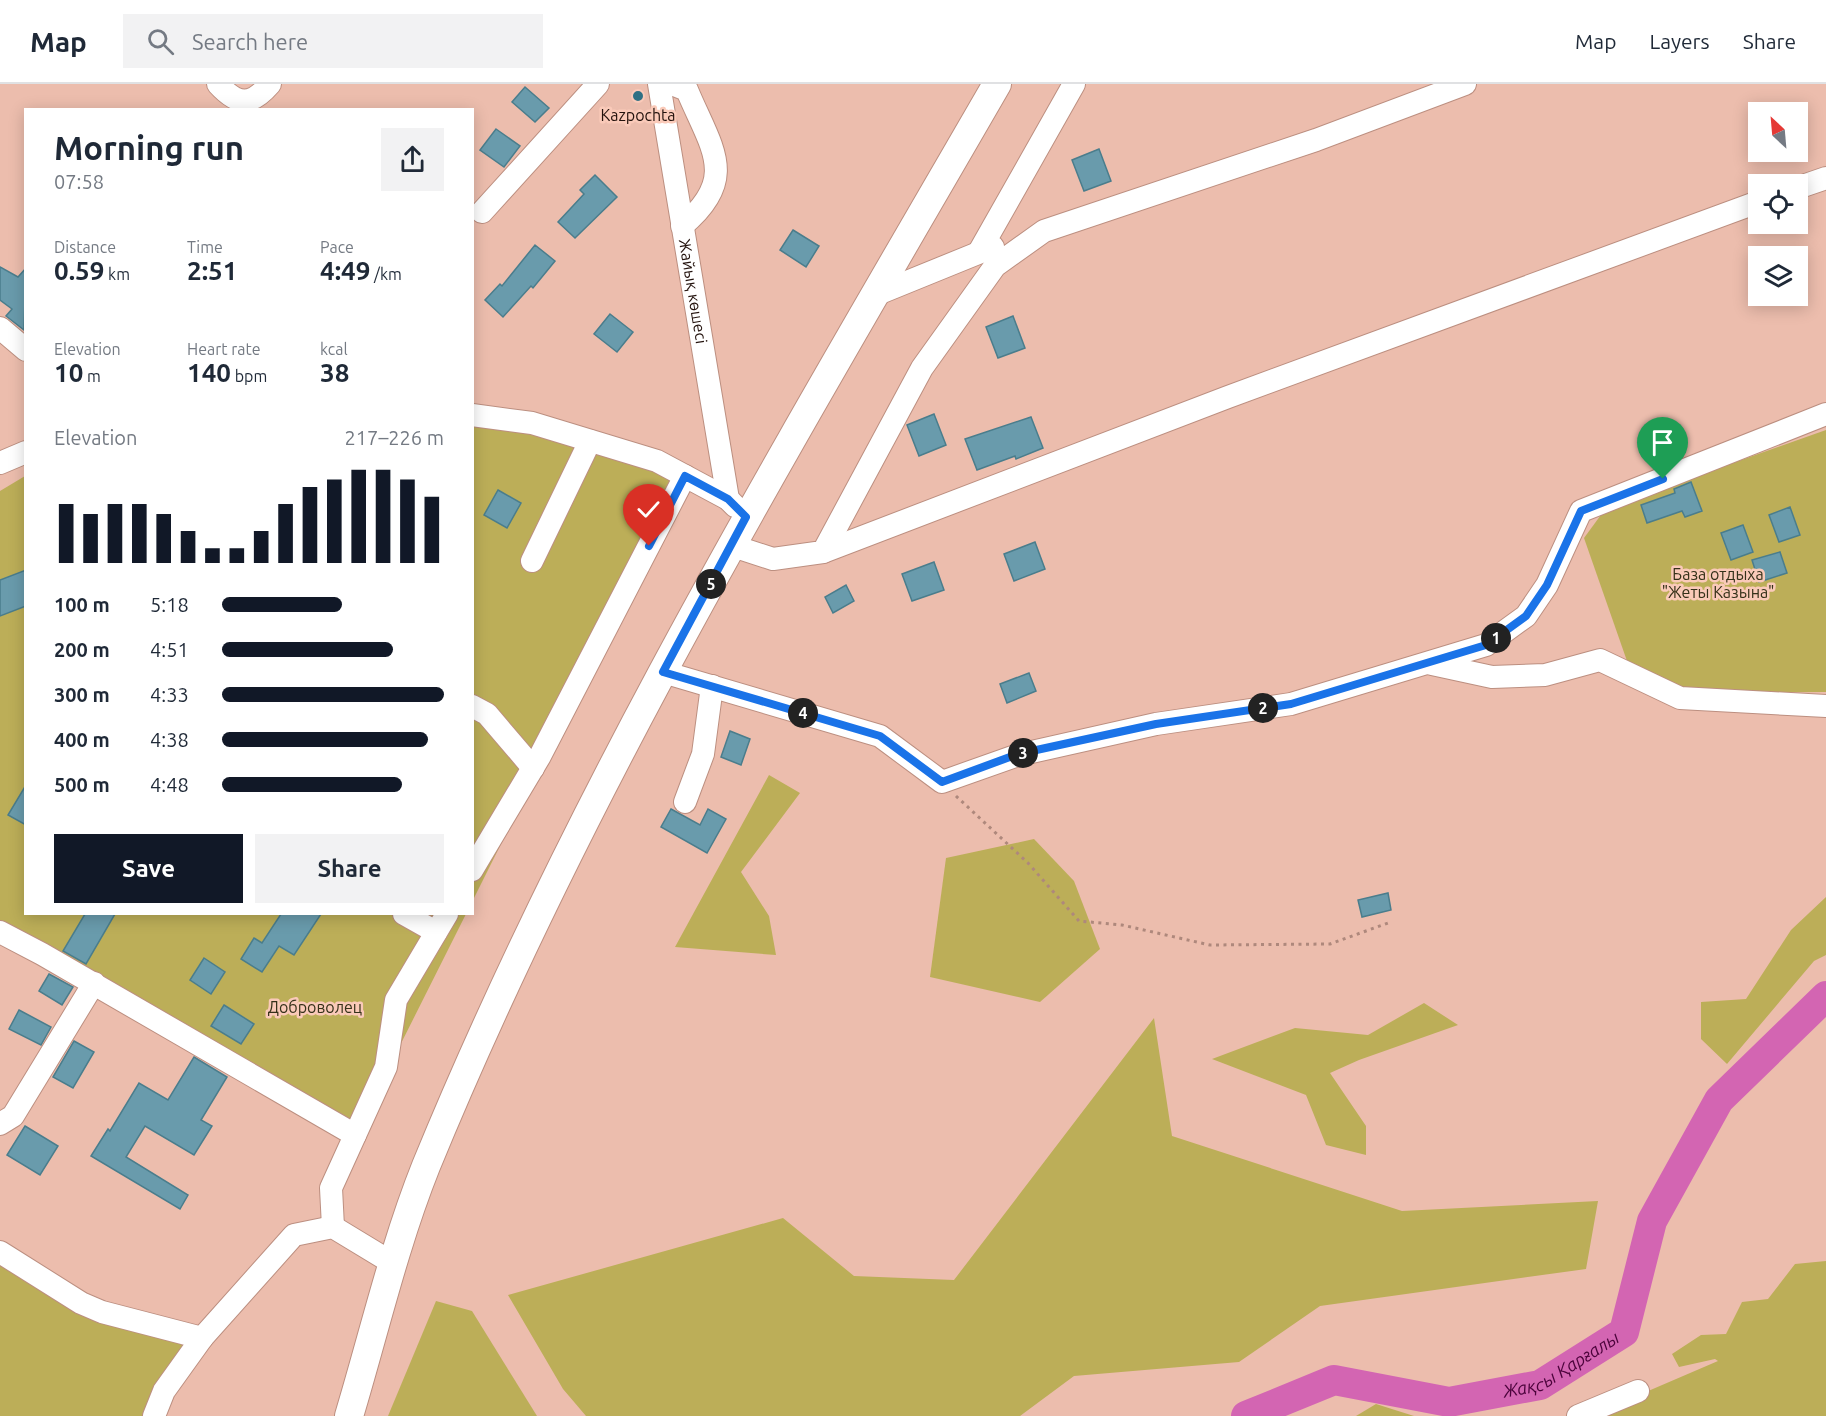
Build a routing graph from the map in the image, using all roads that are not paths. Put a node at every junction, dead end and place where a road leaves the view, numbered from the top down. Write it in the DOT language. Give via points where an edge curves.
graph roads {
  1 [pos="218,84"];
  2 [pos="270,84"];
  3 [pos="598,84"];
  4 [pos="658,84"];
  5 [pos="672,84"];
  6 [pos="997,84"];
  7 [pos="1074,84"];
  8 [pos="1465,84"];
  9 [pos="242,105"];
  10 [pos="1826,178"];
  11 [pos="1808,184"];
  12 [pos="1748,206"];
  13 [pos="482,213"];
  14 [pos="682,226"];
  15 [pos="1044,231"];
  16 [pos="979,252"];
  17 [pos="875,295"];
  18 [pos="0,328"];
  19 [pos="24,348"];
  20 [pos="1826,414"];
  21 [pos="474,415"];
  22 [pos="590,441"];
  23 [pos="24,453"];
  24 [pos="0,463"];
  25 [pos="685,476"];
  26 [pos="737,508"];
  27 [pos="730,545"];
  28 [pos="823,552"];
  29 [pos="532,561"];
  30 [pos="1431,664"];
  31 [pos="663,672"];
  32 [pos="712,686"];
  33 [pos="1826,706"];
  34 [pos="474,707"];
  35 [pos="533,768"];
  36 [pos="685,802"];
  37 [pos="474,867"];
  38 [pos="408,915"];
  39 [pos="441,923"];
  40 [pos="0,932"];
  41 [pos="94,983"];
  42 [pos="0,1124"];
  43 [pos="355,1134"];
  44 [pos="333,1227"];
  45 [pos="0,1252"];
  46 [pos="394,1264"];
  47 [pos="202,1338"];
  48 [pos="1638,1391"];
  49 [pos="154,1416"];
  50 [pos="350,1416"];
  51 [pos="1578,1416"];
  1 -- 9 [label="street"];
  2 -- 9 [label="street" via="258,98"];
  3 -- 13 [label="street"];
  4 -- 14 [label="street, Жайық көшесі"];
  5 -- 14 [label="street" via="687,90 718,164 714,188 700,212"];
  6 -- 17 [label="main road"];
  7 -- 16 [label="street"];
  8 -- 15 [label="street" via="1316,140"];
  10 -- 11 [label="street"];
  12 -- 28 [label="street" via="1239,393"];
  14 -- 26 [label="street, Жайық көшесі"];
  15 -- 16 [label="street"];
  15 -- 28 [label="street" via="995,266 922,369"];
  16 -- 17 [label="street"];
  17 -- 26 [label="main road"];
  18 -- 19 [label="street"];
  20 -- 30 [label="street" via="1581,511 1547,585 1526,616 1486,645"];
  21 -- 22 [label="street" via="532,423"];
  22 -- 25 [label="street" via="657,461"];
  22 -- 29 [label="street"];
  23 -- 24 [label="street"];
  25 -- 26 [label="street"];
  25 -- 35 [label="street"];
  26 -- 27 [label="main road"];
  27 -- 28 [label="street" via="773,559"];
  27 -- 31 [label="main road"];
  30 -- 32 [label="street" via="1291,704 1156,724 1018,754 942,782 880,736"];
  30 -- 33 [label="street" via="1492,677 1545,675 1600,660 1680,698"];
  31 -- 32 [label="street"];
  31 -- 46 [label="main road" via="522,946 425,1170"];
  32 -- 36 [label="street" via="703,754"];
  34 -- 35 [label="street" via="487,714"];
  35 -- 37 [label="street"];
  38 -- 39 [label="street"];
  39 -- 43 [label="street" via="396,1000 386,1067"];
  40 -- 41 [label="street"];
  41 -- 42 [label="street" via="14,1116"];
  41 -- 43 [label="street"];
  43 -- 44 [label="street" via="330,1188"];
  44 -- 46 [label="street"];
  44 -- 47 [label="street" via="294,1235"];
  45 -- 47 [label="street" via="102,1312"];
  46 -- 50 [label="main road"];
  47 -- 49 [label="street" via="164,1391"];
  48 -- 51 [label="street"];
}
